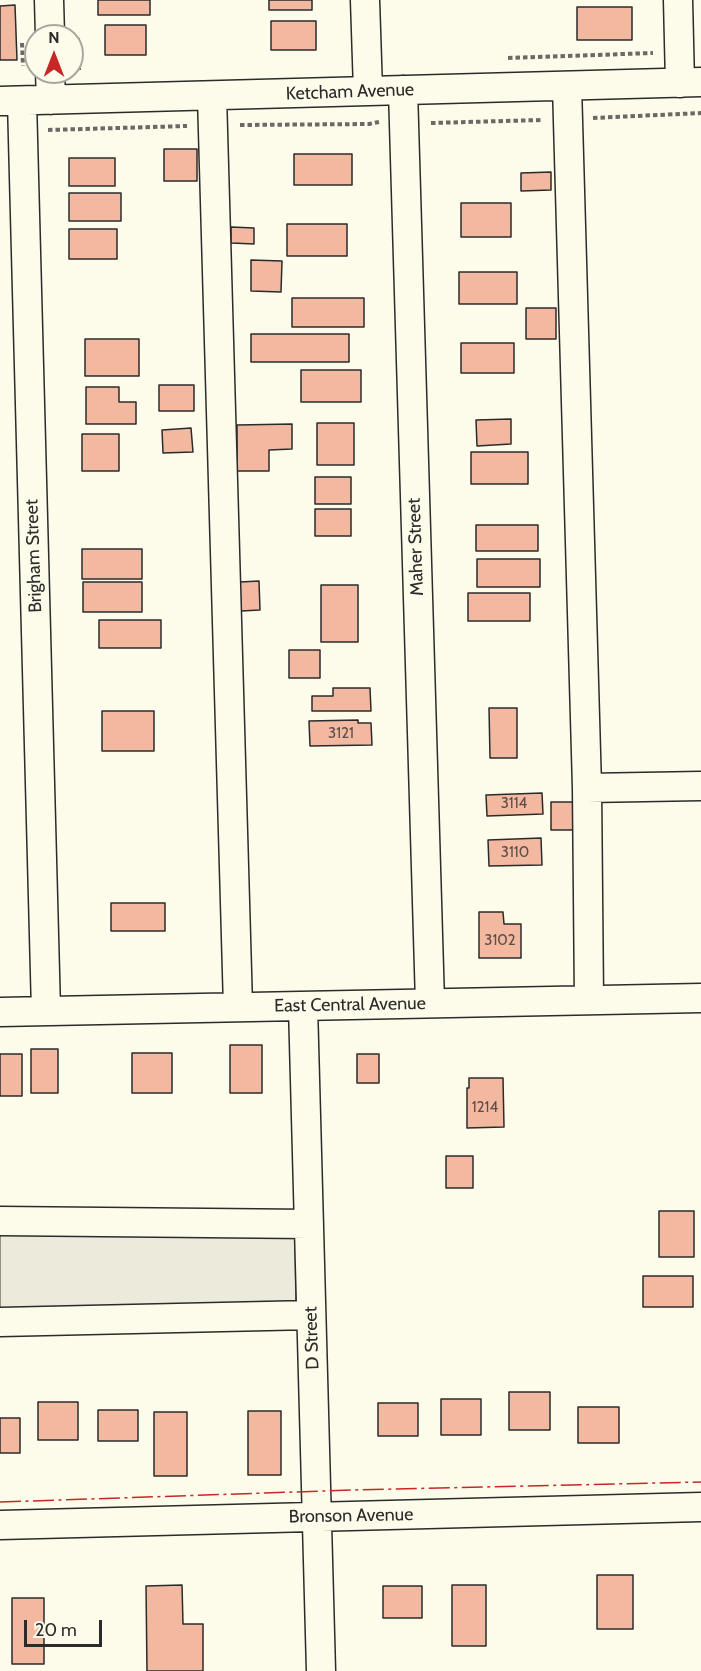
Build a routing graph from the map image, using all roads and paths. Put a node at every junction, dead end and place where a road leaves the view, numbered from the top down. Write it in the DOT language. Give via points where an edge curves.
graph roads {
  1 [pos="49,0"];
  2 [pos="365,0"];
  3 [pos="678,0"];
  4 [pos="50,24"];
  5 [pos="690,82"];
  6 [pos="50,84"];
  7 [pos="567,86"];
  8 [pos="403,90"];
  9 [pos="368,91"];
  10 [pos="212,96"];
  11 [pos="51,100"];
  12 [pos="11,101"];
  13 [pos="701,786"];
  14 [pos="587,788"];
  15 [pos="701,998"];
  16 [pos="589,1000"];
  17 [pos="430,1003"];
  18 [pos="303,1006"];
  19 [pos="238,1007"];
  20 [pos="46,1011"];
  21 [pos="0,1012"];
  22 [pos="0,1221"];
  23 [pos="309,1224"];
  24 [pos="311,1315"];
  25 [pos="0,1322"];
  26 [pos="701,1507"];
  27 [pos="316,1517"];
  28 [pos="0,1525"];
  29 [pos="321,1671"];
  1 -- 4 [label="street"];
  2 -- 9 [label="street"];
  3 -- 5 [label="street"];
  5 -- 7 [label="street, Ketcham Avenue"];
  6 -- 11 [label="street"];
  7 -- 8 [label="street, Ketcham Avenue"];
  7 -- 14 [label="street"];
  8 -- 9 [label="street, Ketcham Avenue"];
  8 -- 17 [label="street, Maher Street"];
  9 -- 10 [label="street, Ketcham Avenue"];
  10 -- 11 [label="street, Ketcham Avenue"];
  10 -- 19 [label="street"];
  11 -- 12 [label="street, Ketcham Avenue"];
  12 -- 20 [label="street, Brigham Street"];
  13 -- 14 [label="street"];
  14 -- 16 [label="street"];
  15 -- 16 [label="street, East Central Avenue"];
  16 -- 17 [label="street, East Central Avenue"];
  17 -- 18 [label="street, East Central Avenue"];
  18 -- 19 [label="street, East Central Avenue"];
  18 -- 23 [label="street, D Street"];
  19 -- 20 [label="street, East Central Avenue"];
  20 -- 21 [label="street, East Central Avenue"];
  22 -- 23 [label="street"];
  23 -- 24 [label="street, D Street"];
  24 -- 25 [label="street"];
  24 -- 27 [label="street, D Street"];
  26 -- 27 [label="street, Bronson Avenue"];
  27 -- 28 [label="street, Bronson Avenue"];
  27 -- 29 [label="street, D Street"];
}
